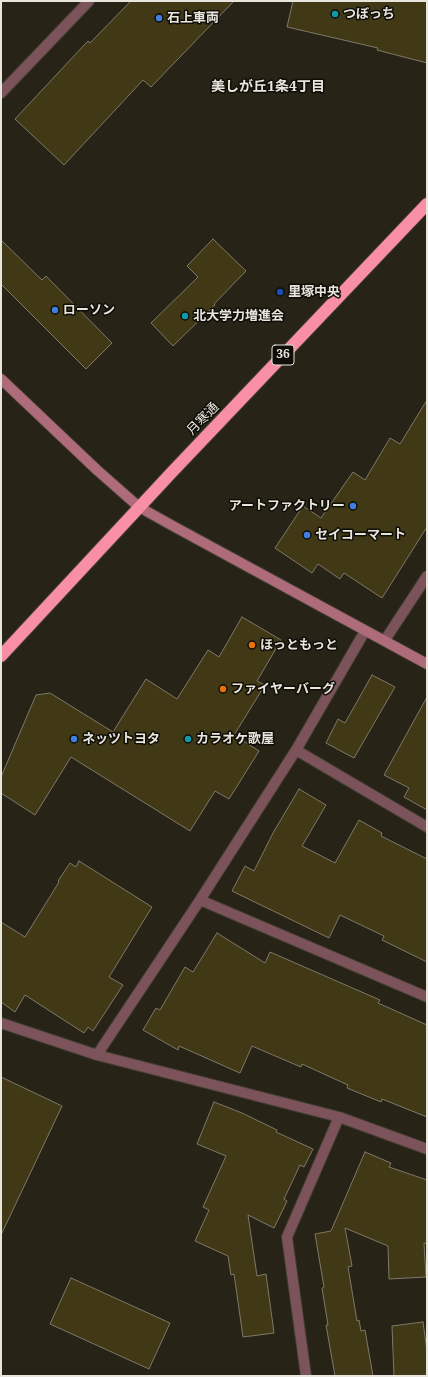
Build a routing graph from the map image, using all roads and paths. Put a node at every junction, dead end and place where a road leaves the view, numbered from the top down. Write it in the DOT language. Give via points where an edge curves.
graph roads {
  1 [pos="89,1"];
  2 [pos="1,93"];
  3 [pos="427,204"];
  4 [pos="1,379"];
  5 [pos="139,507"];
  6 [pos="427,576"];
  7 [pos="365,631"];
  8 [pos="384,640"];
  9 [pos="1,656"];
  10 [pos="427,664"];
  11 [pos="296,750"];
  12 [pos="427,827"];
  13 [pos="200,900"];
  14 [pos="427,997"];
  15 [pos="1,1023"];
  16 [pos="97,1055"];
  17 [pos="339,1117"];
  18 [pos="427,1149"];
  19 [pos="306,1376"];
  1 -- 2 [label="street"];
  3 -- 5 [label="highway, 月寒通 / 36"];
  4 -- 5 [label="street"];
  5 -- 7 [label="street"];
  5 -- 9 [label="highway, 月寒通 / 36"];
  6 -- 8 [label="street"];
  7 -- 8 [label="street"];
  7 -- 11 [label="street"];
  8 -- 10 [label="street"];
  11 -- 12 [label="street"];
  11 -- 13 [label="street"];
  13 -- 14 [label="street"];
  13 -- 16 [label="street"];
  15 -- 16 [label="street"];
  16 -- 17 [label="street"];
  17 -- 18 [label="street"];
  17 -- 19 [label="street" via="287,1237"];
}
